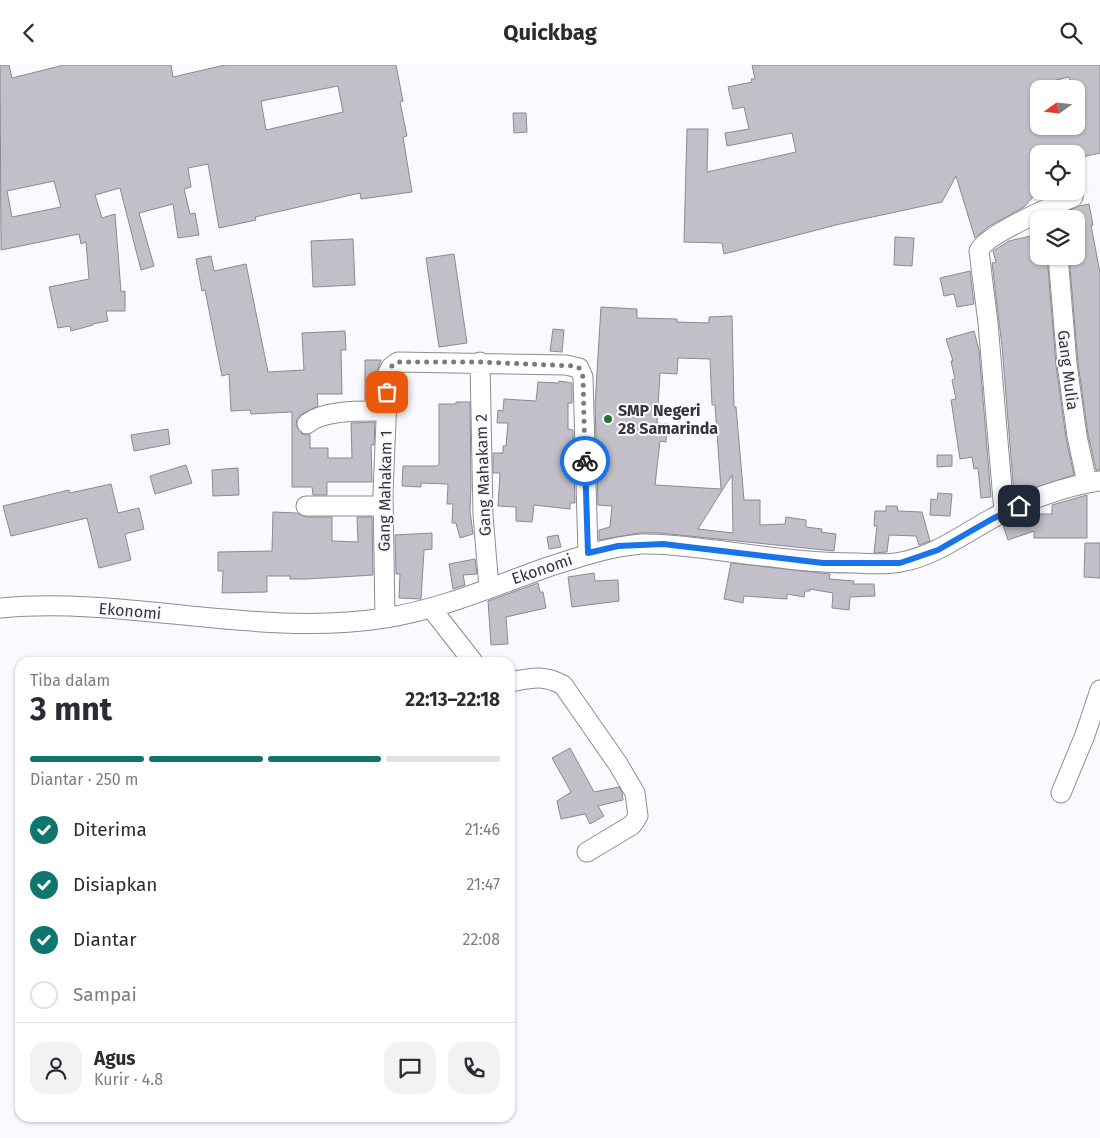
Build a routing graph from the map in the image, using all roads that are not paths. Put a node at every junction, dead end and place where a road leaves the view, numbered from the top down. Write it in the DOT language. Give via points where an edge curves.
graph roads {
  1 [pos="1069,200"];
  2 [pos="1054,210"];
  3 [pos="1030,222"];
  4 [pos="1059,265"];
  5 [pos="480,362"];
  6 [pos="386,411"];
  7 [pos="307,424"];
  8 [pos="1094,482"];
  9 [pos="306,506"];
  10 [pos="383,506"];
  11 [pos="1004,512"];
  12 [pos="588,553"];
  13 [pos="489,587"];
  14 [pos="0,608"];
  15 [pos="431,608"];
  16 [pos="385,618"];
  17 [pos="469,657"];
  18 [pos="515,681"];
  19 [pos="1100,690"];
  20 [pos="1061,793"];
  21 [pos="587,852"];
  1 -- 2 [label="street"];
  3 -- 11 [label="street" via="987,241 979,251"];
  4 -- 8 [label="street, Gang Mulia" via="1077,437"];
  5 -- 6 [label="street, Gang Mahakam 1" via="394,364 388,373"];
  5 -- 12 [label="street" via="566,365 581,371"];
  5 -- 13 [label="street, Gang Mahakam 2" via="483,515"];
  6 -- 7 [label="street" via="328,414"];
  6 -- 10 [label="street, Gang Mahakam 1"];
  8 -- 11 [label="street, Ekonomi"];
  9 -- 10 [label="street"];
  10 -- 16 [label="street, Gang Mahakam 1"];
  11 -- 12 [label="street, Ekonomi" via="938,550 900,563 823,563 663,544 618,546"];
  12 -- 13 [label="street, Ekonomi"];
  13 -- 15 [label="street, Ekonomi"];
  14 -- 16 [label="street, Ekonomi" via="28,605 116,608 281,623"];
  15 -- 16 [label="street, Ekonomi"];
  15 -- 17 [label="street"];
  18 -- 21 [label="street" via="538,677 563,685 636,793 636,821"];
  19 -- 20 [label="street"];
}
